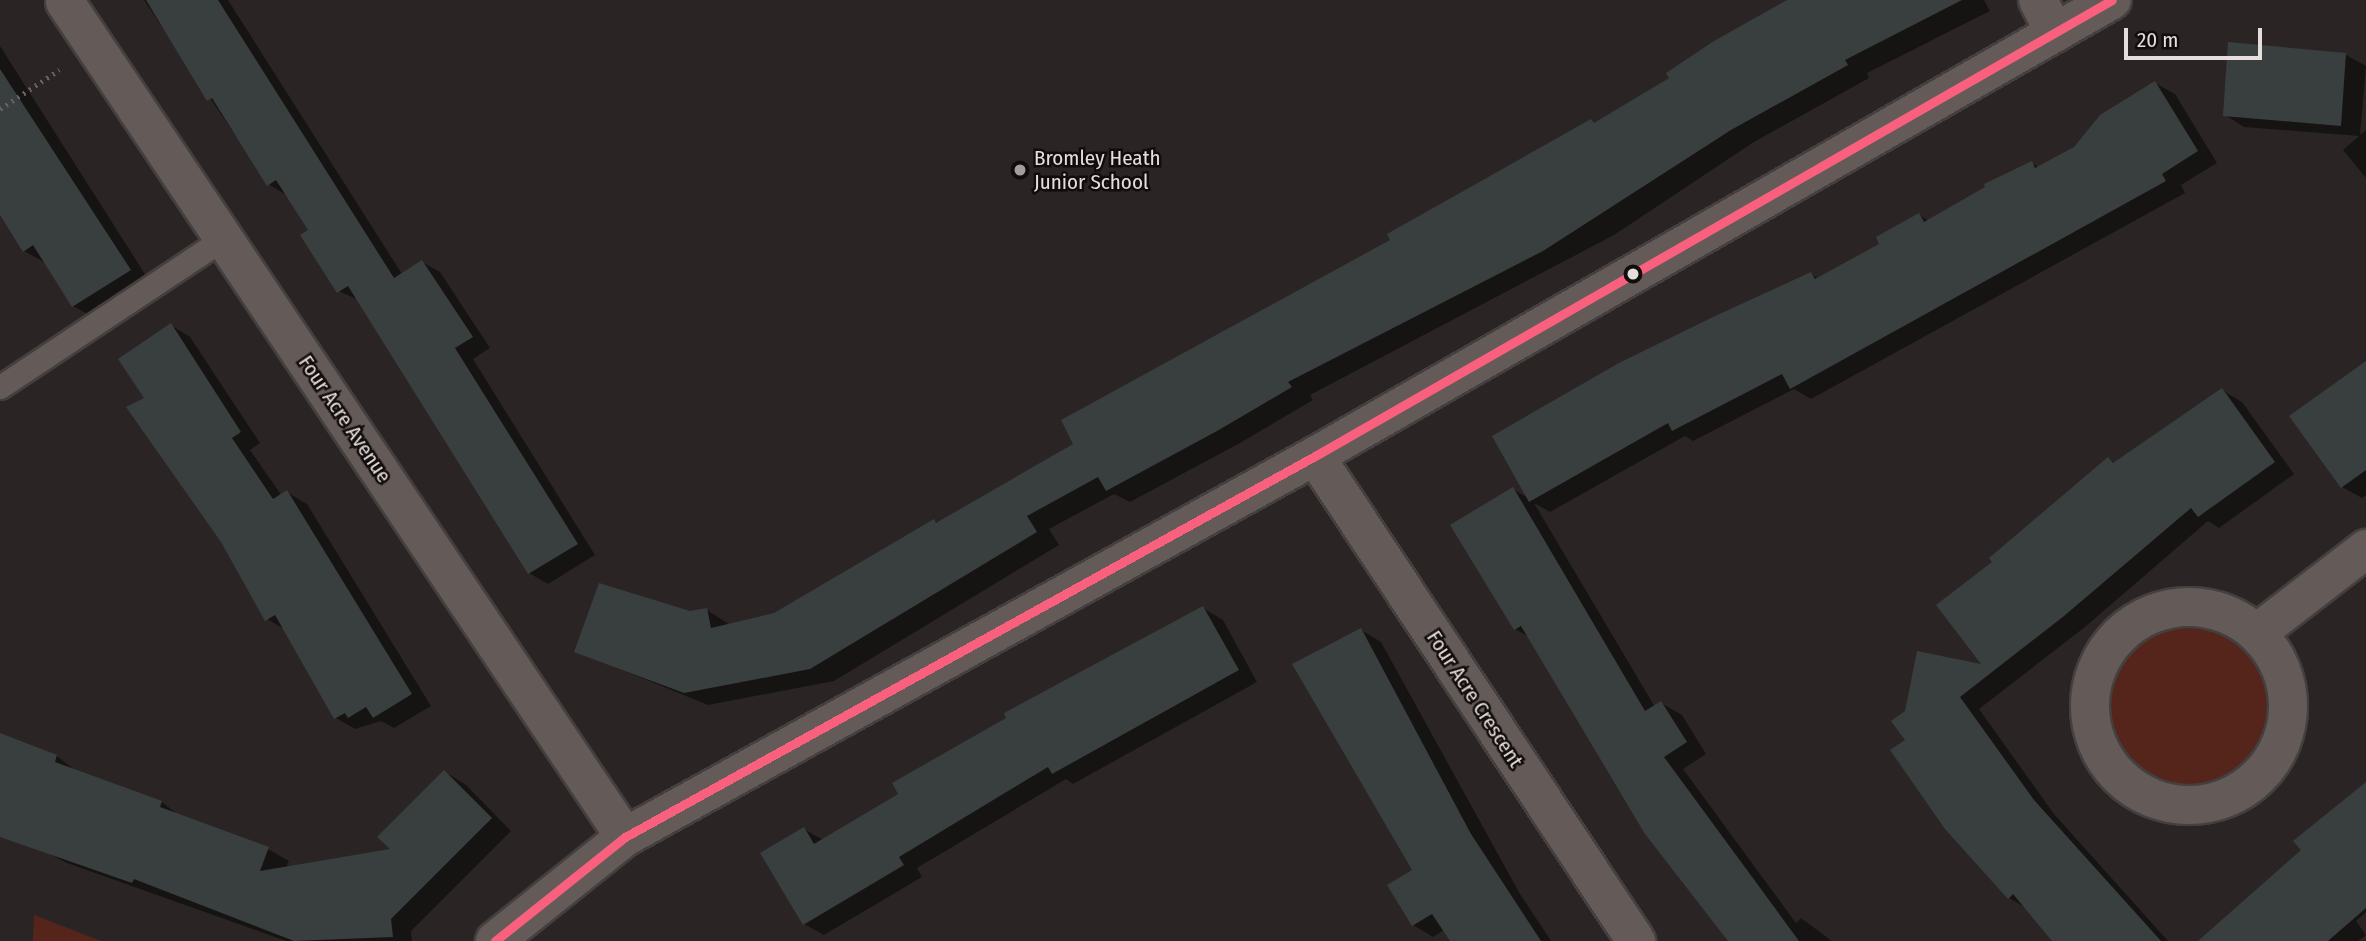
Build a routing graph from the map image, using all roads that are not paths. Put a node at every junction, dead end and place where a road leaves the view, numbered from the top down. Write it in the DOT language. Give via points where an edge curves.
graph roads {
  1 [pos="2038,0"];
  2 [pos="2112,0"];
  3 [pos="65,2"];
  4 [pos="2055,33"];
  5 [pos="224,238"];
  6 [pos="0,387"];
  7 [pos="1315,456"];
  8 [pos="2366,549"];
  9 [pos="2257,633"];
  10 [pos="625,837"];
  11 [pos="495,941"];
  12 [pos="1636,941"];
  1 -- 4 [label="street"];
  2 -- 4 [label="street"];
  3 -- 5 [label="street, Four Acre Avenue"];
  4 -- 7 [label="street"];
  5 -- 6 [label="lane"];
  5 -- 10 [label="street, Four Acre Avenue"];
  7 -- 10 [label="street"];
  7 -- 12 [label="street, Four Acre Crescent"];
  8 -- 9 [label="street"];
  9 -- 9 [label="street" via="2282,671 2289,705 2286,731 2264,772 2226,799 2202,803 2178,806 2134,790 2102,757 2090,724 2088,701 2100,659 2128,626 2166,608 2220,611"];
  10 -- 11 [label="street"];
}
